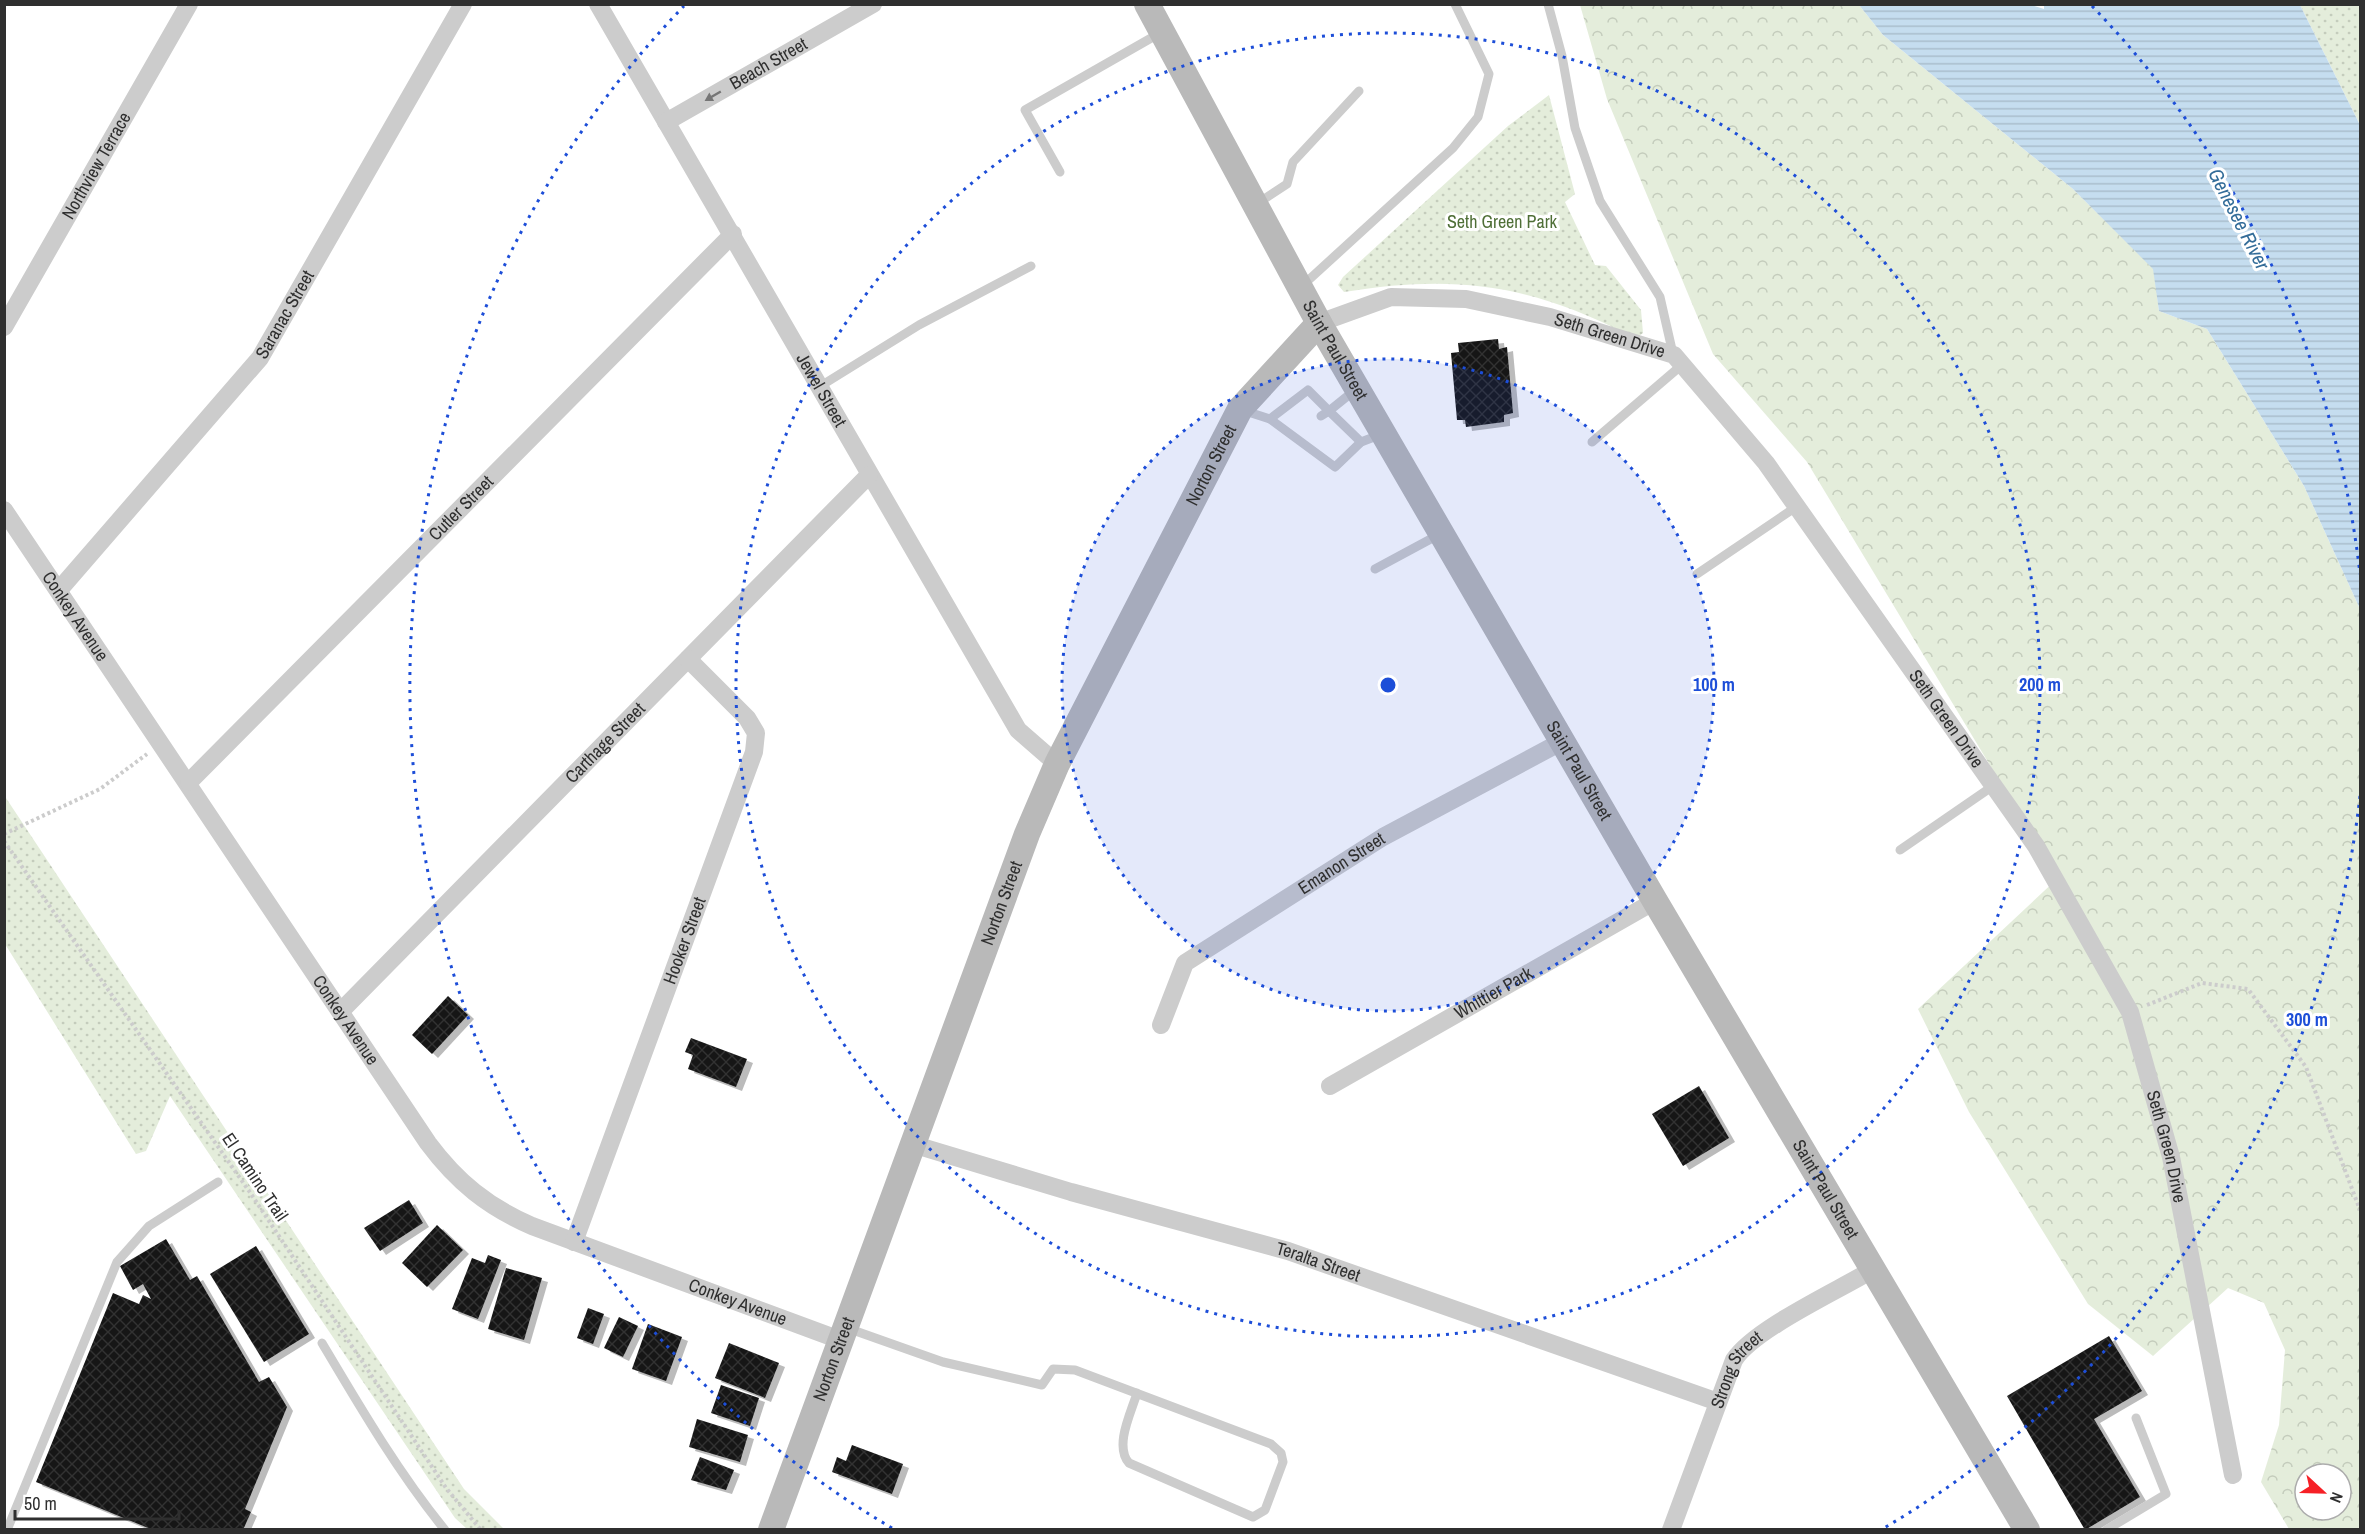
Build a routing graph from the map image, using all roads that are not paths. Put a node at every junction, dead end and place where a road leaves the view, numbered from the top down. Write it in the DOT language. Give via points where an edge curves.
graph roads {
  1 [pos="189,4"];
  2 [pos="463,4"];
  3 [pos="598,4"];
  4 [pos="873,4"];
  5 [pos="1147,4"];
  6 [pos="1455,4"];
  7 [pos="1548,4"];
  8 [pos="1162,32"];
  9 [pos="1359,91"];
  10 [pos="666,122"];
  11 [pos="1060,172"];
  12 [pos="1256,205"];
  13 [pos="733,234"];
  14 [pos="1031,266"];
  15 [pos="1301,287"];
  16 [pos="1319,323"];
  17 [pos="4,327"];
  18 [pos="1678,360"];
  19 [pos="819,387"];
  20 [pos="1358,387"];
  21 [pos="1240,409"];
  22 [pos="1325,413"];
  23 [pos="1270,419"];
  24 [pos="1384,433"];
  25 [pos="1361,442"];
  26 [pos="1592,442"];
  27 [pos="869,475"];
  28 [pos="1796,507"];
  29 [pos="4,510"];
  30 [pos="1442,533"];
  31 [pos="1374,569"];
  32 [pos="1697,574"];
  33 [pos="59,590"];
  34 [pos="688,659"];
  35 [pos="1561,742"];
  36 [pos="1057,764"];
  37 [pos="189,782"];
  38 [pos="1993,786"];
  39 [pos="1900,850"];
  40 [pos="1655,901"];
  41 [pos="342,1010"];
  42 [pos="1161,1024"];
  43 [pos="1330,1086"];
  44 [pos="912,1144"];
  45 [pos="218,1182"];
  46 [pos="574,1242"];
  47 [pos="1872,1270"];
  48 [pos="842,1334"];
  49 [pos="322,1343"];
  50 [pos="1137,1393"];
  51 [pos="1718,1402"];
  52 [pos="2136,1418"];
  53 [pos="2233,1475"];
  54 [pos="7,1530"];
  55 [pos="445,1530"];
  56 [pos="771,1530"];
  57 [pos="1671,1530"];
  58 [pos="2027,1530"];
  59 [pos="2106,1530"];
  1 -- 17 [label="street, Northview Terrace"];
  2 -- 33 [label="street, Saranac Street" via="260,358"];
  3 -- 10 [label="street, Jewel Street"];
  4 -- 10 [label="street, Beach Street, one-way"];
  5 -- 8 [label="main road, Saint Paul Street"];
  6 -- 15 [label="lane" via="1489,74 1478,117 1454,148"];
  7 -- 18 [label="lane" via="1575,128 1600,201 1660,297"];
  8 -- 11 [label="lane" via="1025,110"];
  8 -- 12 [label="main road, Saint Paul Street"];
  9 -- 12 [label="lane" via="1293,162 1287,184"];
  10 -- 13 [label="street, Jewel Street"];
  12 -- 15 [label="main road, Saint Paul Street"];
  13 -- 19 [label="street, Jewel Street"];
  13 -- 37 [label="street, Cutler Street"];
  14 -- 19 [label="lane" via="919,325"];
  15 -- 16 [label="main road, Saint Paul Street"];
  16 -- 18 [label="street, Seth Green Drive" via="1391,297 1466,298 1550,317"];
  16 -- 20 [label="main road, Saint Paul Street"];
  16 -- 21 [label="main road, Norton Street"];
  18 -- 26 [label="lane"];
  18 -- 28 [label="street, Seth Green Drive" via="1766,463"];
  19 -- 27 [label="street, Jewel Street"];
  20 -- 22 [label="lane"];
  20 -- 24 [label="main road, Saint Paul Street"];
  21 -- 23 [label="lane"];
  21 -- 36 [label="main road, Norton Street"];
  22 -- 23 [label="lane" via="1308,390"];
  22 -- 25 [label="lane"];
  23 -- 25 [label="lane" via="1294,432 1335,467"];
  24 -- 25 [label="lane"];
  24 -- 30 [label="main road, Saint Paul Street"];
  27 -- 34 [label="street, Carthage Street"];
  27 -- 36 [label="street, Jewel Street" via="1018,730"];
  28 -- 32 [label="lane"];
  28 -- 38 [label="street, Seth Green Drive"];
  29 -- 33 [label="street, Conkey Avenue"];
  30 -- 31 [label="lane"];
  30 -- 35 [label="main road, Saint Paul Street"];
  33 -- 37 [label="street, Conkey Avenue"];
  34 -- 41 [label="street, Carthage Street"];
  34 -- 46 [label="street, Hooker Street" via="747,718 756,734 754,752"];
  35 -- 40 [label="main road, Saint Paul Street"];
  35 -- 42 [label="street, Emanon Street" via="1383,837 1185,963"];
  36 -- 44 [label="main road, Norton Street" via="1027,834"];
  37 -- 41 [label="street, Conkey Avenue"];
  38 -- 39 [label="lane"];
  38 -- 53 [label="street, Seth Green Drive" via="2036,846 2130,1012 2170,1157"];
  40 -- 43 [label="street, Whittier Park"];
  40 -- 47 [label="main road, Saint Paul Street"];
  41 -- 46 [label="street, Conkey Avenue" via="428,1143 464,1186 511,1217"];
  44 -- 48 [label="main road, Norton Street"];
  44 -- 51 [label="street, Teralta Street" via="1288,1251"];
  45 -- 54 [label="lane" via="149,1226 117,1262"];
  46 -- 48 [label="street, Conkey Avenue"];
  47 -- 51 [label="street, Strong Street" via="1748,1343 1734,1360"];
  47 -- 58 [label="main road, Saint Paul Street"];
  48 -- 50 [label="lane" via="1042,1385 1053,1369 1075,1370"];
  48 -- 56 [label="main road, Norton Street"];
  49 -- 55 [label="lane" via="379,1437"];
  50 -- 50 [label="lane" via="1271,1444 1281,1453 1282,1462 1265,1510 1253,1517 1129,1463 1123,1457 1123,1442"];
  51 -- 57 [label="street, Strong Street"];
  52 -- 59 [label="lane" via="2166,1494"];
}
